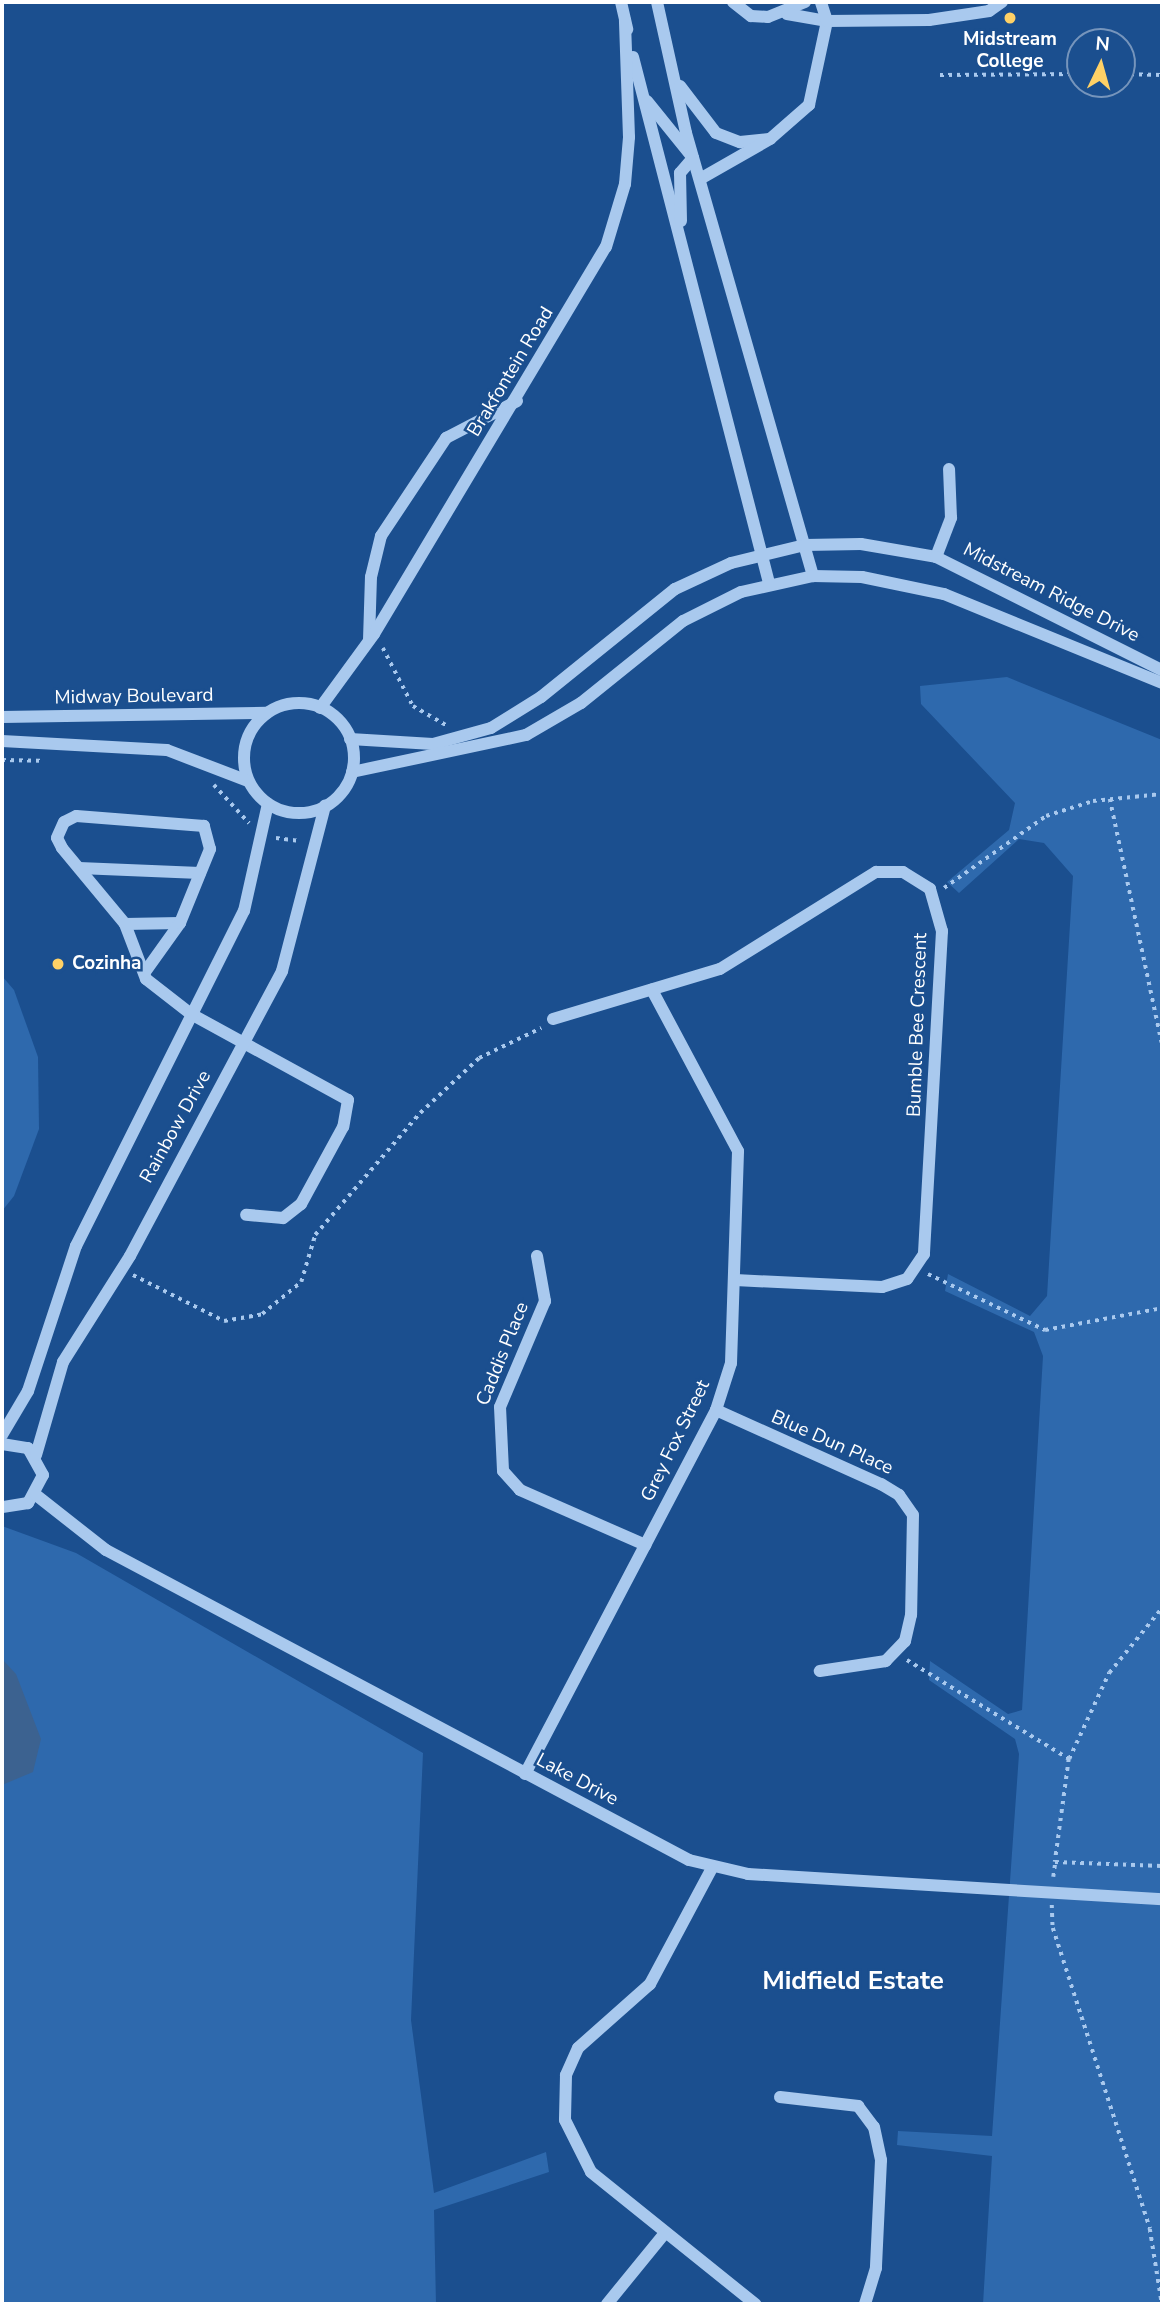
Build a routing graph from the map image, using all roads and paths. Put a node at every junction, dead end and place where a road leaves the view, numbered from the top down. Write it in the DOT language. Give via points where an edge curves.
graph roads {
  1 [pos="621,2"];
  2 [pos="657,2"];
  3 [pos="733,2"];
  4 [pos="805,2"];
  5 [pos="821,2"];
  6 [pos="1002,2"];
  7 [pos="987,6"];
  8 [pos="787,14"];
  9 [pos="625,20"];
  10 [pos="827,21"];
  11 [pos="671,70"];
  12 [pos="1066,74"];
  13 [pos="1136,74"];
  14 [pos="940,75"];
  15 [pos="1162,75"];
  16 [pos="641,92"];
  17 [pos="771,139"];
  18 [pos="693,158"];
  19 [pos="700,179"];
  20 [pos="682,247"];
  21 [pos="517,401"];
  22 [pos="949,469"];
  23 [pos="805,545"];
  24 [pos="760,555"];
  25 [pos="936,556"];
  26 [pos="813,576"];
  27 [pos="769,583"];
  28 [pos="377,629"];
  29 [pos="369,640"];
  30 [pos="1162,670"];
  31 [pos="1162,683"];
  32 [pos="320,708"];
  33 [pos="267,713"];
  34 [pos="2,717"];
  35 [pos="470,737"];
  36 [pos="350,739"];
  37 [pos="2,741"];
  38 [pos="2,761"];
  39 [pos="53,761"];
  40 [pos="352,772"];
  41 [pos="207,780"];
  42 [pos="248,781"];
  43 [pos="1162,794"];
  44 [pos="1110,799"];
  45 [pos="268,804"];
  46 [pos="325,806"];
  47 [pos="264,836"];
  48 [pos="313,842"];
  49 [pos="79,868"];
  50 [pos="200,873"];
  51 [pos="934,896"];
  52 [pos="180,923"];
  53 [pos="125,924"];
  54 [pos="145,971"];
  55 [pos="652,990"];
  56 [pos="191,1014"];
  57 [pos="553,1018"];
  58 [pos="244,1042"];
  59 [pos="1162,1043"];
  60 [pos="246,1215"];
  61 [pos="537,1256"];
  62 [pos="122,1268"];
  63 [pos="917,1269"];
  64 [pos="736,1280"];
  65 [pos="1162,1308"];
  66 [pos="716,1410"];
  67 [pos="2,1435"];
  68 [pos="2,1444"];
  69 [pos="36,1455"];
  70 [pos="37,1495"];
  71 [pos="2,1507"];
  72 [pos="645,1545"];
  73 [pos="1162,1608"];
  74 [pos="896,1654"];
  75 [pos="820,1671"];
  76 [pos="1069,1759"];
  77 [pos="525,1774"];
  78 [pos="1055,1862"];
  79 [pos="1162,1866"];
  80 [pos="712,1868"];
  81 [pos="1051,1892"];
  82 [pos="1162,1899"];
  83 [pos="780,2097"];
  84 [pos="665,2233"];
  85 [pos="607,2304"];
  86 [pos="755,2304"];
  87 [pos="866,2304"];
  88 [pos="1162,2304"];
  1 -- 9 [label="street, Brakfontein Road"];
  2 -- 11 [label="street"];
  3 -- 8 [label="street" via="751,16"];
  4 -- 8 [label="street"];
  5 -- 10 [label="street"];
  6 -- 7 [label="street"];
  7 -- 10 [label="street" via="929,20"];
  8 -- 10 [label="street"];
  9 -- 16 [label="street, Brakfontein Road"];
  9 -- 21 [label="street, Brakfontein Road" via="625,184 606,247"];
  10 -- 17 [label="street" via="809,105"];
  11 -- 17 [label="street" via="716,133 740,142"];
  11 -- 18 [label="street"];
  12 -- 14 [label="path"];
  13 -- 15 [label="path"];
  16 -- 18 [label="street" via="666,130"];
  16 -- 20 [label="street, Brakfontein Road"];
  17 -- 19 [label="street"];
  18 -- 19 [label="street"];
  18 -- 20 [label="street" via="680,173"];
  19 -- 23 [label="street"];
  20 -- 24 [label="street, Brakfontein Road"];
  21 -- 28 [label="street, Brakfontein Road"];
  21 -- 29 [label="street" via="446,438 381,536 371,578"];
  22 -- 25 [label="street" via="951,518"];
  23 -- 24 [label="street, Midstream Ridge Drive"];
  23 -- 25 [label="street, Midstream Ridge Drive" via="860,544"];
  23 -- 26 [label="street"];
  24 -- 27 [label="street, Brakfontein Road"];
  24 -- 35 [label="street, Midstream Ridge Drive" via="675,589 541,697"];
  25 -- 30 [label="street, Midstream Ridge Drive"];
  26 -- 27 [label="street, Midstream Ridge Drive"];
  26 -- 31 [label="street, Midstream Ridge Drive" via="862,577 944,594"];
  27 -- 40 [label="street, Midstream Ridge Drive" via="683,621 581,703 526,735"];
  28 -- 29 [label="street, Brakfontein Road"];
  28 -- 35 [label="path" via="413,706"];
  29 -- 32 [label="street, Brakfontein Road"];
  32 -- 33 [label="street, Midway Boulevard" via="293,704"];
  32 -- 36 [label="street"];
  33 -- 34 [label="street, Midway Boulevard"];
  33 -- 42 [label="street" via="246,743"];
  35 -- 36 [label="street, Midstream Ridge Drive" via="433,744"];
  36 -- 40 [label="street"];
  37 -- 42 [label="street" via="167,750"];
  38 -- 39 [label="path"];
  40 -- 46 [label="street"];
  41 -- 47 [label="path"];
  42 -- 45 [label="street"];
  43 -- 44 [label="path"];
  44 -- 51 [label="path" via="1070,807 1019,831"];
  44 -- 59 [label="path"];
  45 -- 46 [label="street" via="297,813"];
  45 -- 47 [label="street, Rainbow Drive"];
  46 -- 48 [label="street, Rainbow Drive"];
  47 -- 48 [label="path"];
  47 -- 56 [label="street, Rainbow Drive" via="244,911"];
  48 -- 58 [label="street, Rainbow Drive" via="291,949"];
  49 -- 50 [label="street"];
  49 -- 50 [label="street" via="57,838 64,821 76,816 193,821 209,836"];
  49 -- 53 [label="street"];
  50 -- 52 [label="street"];
  51 -- 55 [label="street" via="920,878 876,873 743,958"];
  51 -- 63 [label="street, Bumble Bee Crescent" via="942,931 928,1240"];
  52 -- 53 [label="street"];
  52 -- 54 [label="street"];
  53 -- 54 [label="street"];
  54 -- 56 [label="street" via="146,979"];
  55 -- 57 [label="street"];
  55 -- 64 [label="street, Grey Fox Street" via="733,1135 740,1166"];
  56 -- 58 [label="street"];
  56 -- 67 [label="street, Rainbow Drive" via="76,1246 28,1391"];
  57 -- 62 [label="path" via="479,1058 428,1105 315,1235 301,1282 262,1314 224,1321 173,1300"];
  58 -- 60 [label="street" via="342,1093 348,1108 300,1203 283,1218"];
  58 -- 62 [label="street, Rainbow Drive"];
  61 -- 72 [label="street, Caddis Place" via="545,1301 500,1407 503,1471 520,1490"];
  62 -- 69 [label="street, Rainbow Drive" via="55,1378"];
  63 -- 64 [label="street" via="882,1287"];
  63 -- 65 [label="path" via="1045,1329"];
  64 -- 66 [label="street, Grey Fox Street" via="730,1363"];
  66 -- 72 [label="street, Grey Fox Street"];
  66 -- 74 [label="street, Blue Dun Place" via="881,1484 907,1504 916,1528 911,1615"];
  68 -- 69 [label="street" via="18,1444"];
  69 -- 70 [label="street, Rainbow Drive" via="43,1475"];
  70 -- 71 [label="street" via="18,1508"];
  70 -- 77 [label="street, Lake Drive" via="106,1550"];
  72 -- 77 [label="street, Grey Fox Street"];
  73 -- 76 [label="path" via="1109,1673"];
  74 -- 75 [label="street" via="870,1667"];
  74 -- 76 [label="path"];
  76 -- 78 [label="path"];
  77 -- 80 [label="street, Lake Drive"];
  78 -- 79 [label="path"];
  78 -- 81 [label="path"];
  80 -- 81 [label="street, Lake Drive"];
  80 -- 84 [label="street" via="663,1967 578,2048 563,2093 579,2156"];
  81 -- 82 [label="street, Lake Drive"];
  81 -- 88 [label="path" via="1053,1928 1150,2229"];
  83 -- 87 [label="street" via="858,2106 874,2127 881,2160 877,2241"];
  84 -- 85 [label="street"];
  84 -- 86 [label="street"];
}
